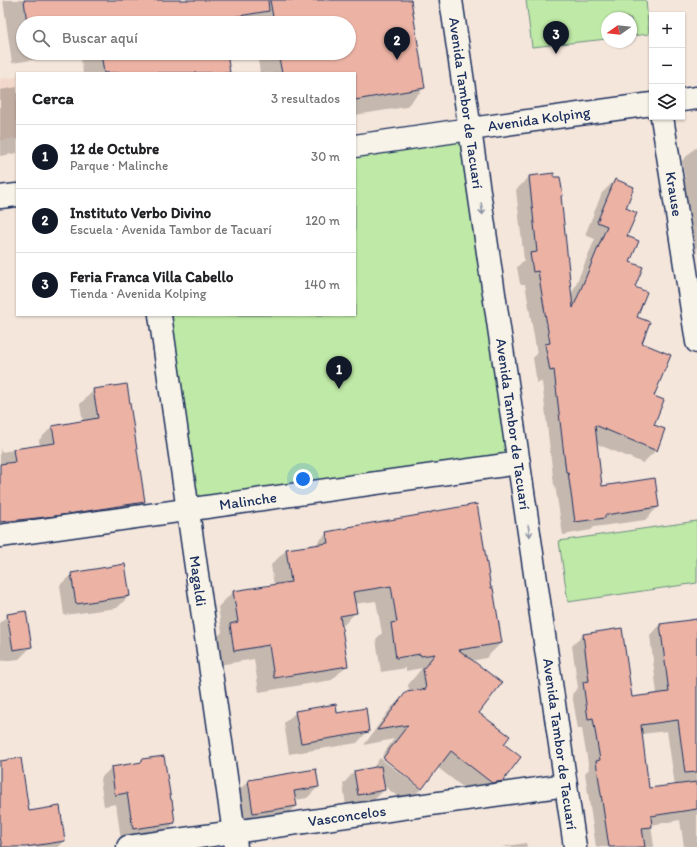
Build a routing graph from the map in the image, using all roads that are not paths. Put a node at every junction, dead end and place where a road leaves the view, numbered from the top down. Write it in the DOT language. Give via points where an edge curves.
graph roads {
  1 [pos="451,0"];
  2 [pos="697,98"];
  3 [pos="685,100"];
  4 [pos="649,104"];
  5 [pos="662,120"];
  6 [pos="470,129"];
  7 [pos="356,146"];
  8 [pos="16,195"];
  9 [pos="0,197"];
  10 [pos="160,316"];
  11 [pos="697,342"];
  12 [pos="519,463"];
  13 [pos="188,510"];
  14 [pos="0,536"];
  15 [pos="566,785"];
  16 [pos="235,840"];
  17 [pos="128,847"];
  18 [pos="576,847"];
  1 -- 6 [label="street, Avenida Tambor de Tacuarí"];
  2 -- 3 [label="street"];
  4 -- 6 [label="street, Avenida Kolping"];
  5 -- 11 [label="street, Krause"];
  6 -- 7 [label="street, Avenida Kolping"];
  6 -- 12 [label="street, Avenida Tambor de Tacuarí, one-way"];
  8 -- 9 [label="street"];
  10 -- 13 [label="street, Magaldi"];
  12 -- 13 [label="street, Malinche"];
  12 -- 15 [label="street, Avenida Tambor de Tacuarí, one-way"];
  13 -- 14 [label="street, Malinche"];
  13 -- 16 [label="street, Magaldi"];
  15 -- 16 [label="street, Vasconcelos"];
  15 -- 18 [label="street, Avenida Tambor de Tacuarí"];
  16 -- 17 [label="street, Vasconcelos"];
}
